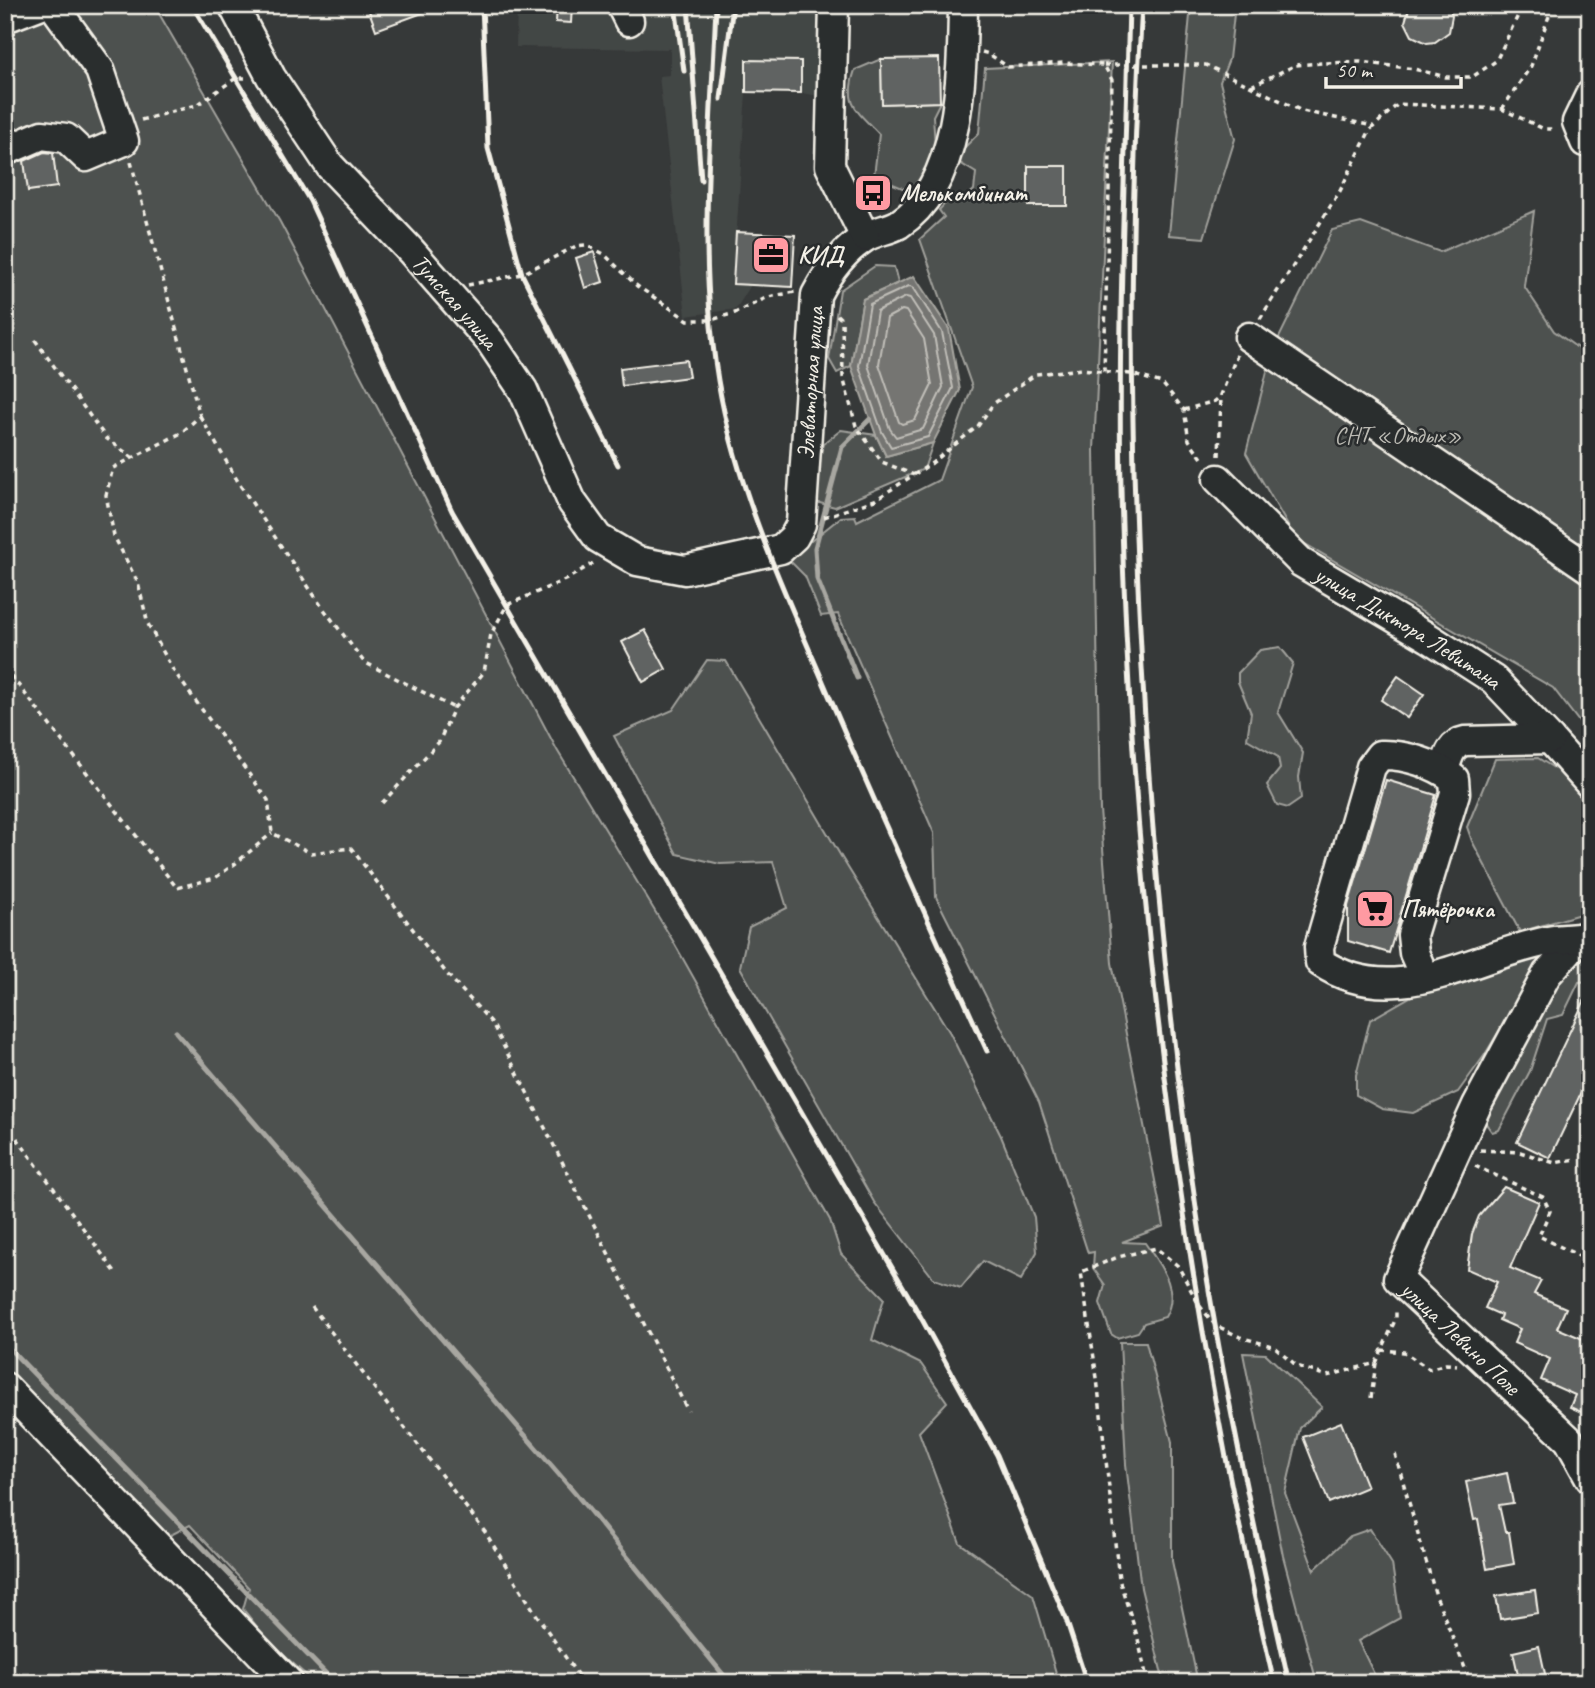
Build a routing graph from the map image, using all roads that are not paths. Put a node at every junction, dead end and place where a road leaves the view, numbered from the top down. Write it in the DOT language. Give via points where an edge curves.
graph roads {
  1 [pos="39,5"];
  2 [pos="53,5"];
  3 [pos="233,5"];
  4 [pos="834,5"];
  5 [pos="963,5"];
  6 [pos="5,18"];
  7 [pos="1590,95"];
  8 [pos="1583,133"];
  9 [pos="5,151"];
  10 [pos="865,237"];
  11 [pos="1248,337"];
  12 [pos="1218,479"];
  13 [pos="1590,569"];
  14 [pos="685,570"];
  15 [pos="1550,738"];
  16 [pos="1444,771"];
  17 [pos="1590,785"];
  18 [pos="1585,940"];
  19 [pos="1425,978"];
  20 [pos="5,1387"];
  21 [pos="1590,1478"];
  22 [pos="289,1683"];
  1 -- 6 [label="street"];
  2 -- 9 [label="street" via="100,70 121,133 86,157 66,138 42,135"];
  3 -- 14 [label="street, Тумская улица" via="271,78 330,166 490,341 523,390 572,502 598,538 637,561"];
  4 -- 10 [label="street" via="830,166"];
  5 -- 10 [label="street, Элеваторная улица" via="957,115 947,157 923,202 898,224"];
  7 -- 8 [label="street"];
  10 -- 14 [label="street, Элеваторная улица" via="831,268 816,295 801,524 794,537 781,549"];
  11 -- 13 [label="street"];
  12 -- 15 [label="street, улица Диктора Левитана" via="1303,563 1494,680"];
  15 -- 16 [label="street" via="1457,743"];
  15 -- 17 [label="street, улица Диктора Левитана"];
  16 -- 19 [label="street" via="1454,779 1455,793 1412,935"];
  16 -- 19 [label="street" via="1393,755 1380,755 1371,767 1320,947 1320,962 1333,971 1382,985"];
  18 -- 19 [label="street" via="1548,940"];
  18 -- 21 [label="street, улица Левино Поле" via="1547,974 1477,1105 1398,1279 1569,1440"];
  20 -- 22 [label="street"];
}
